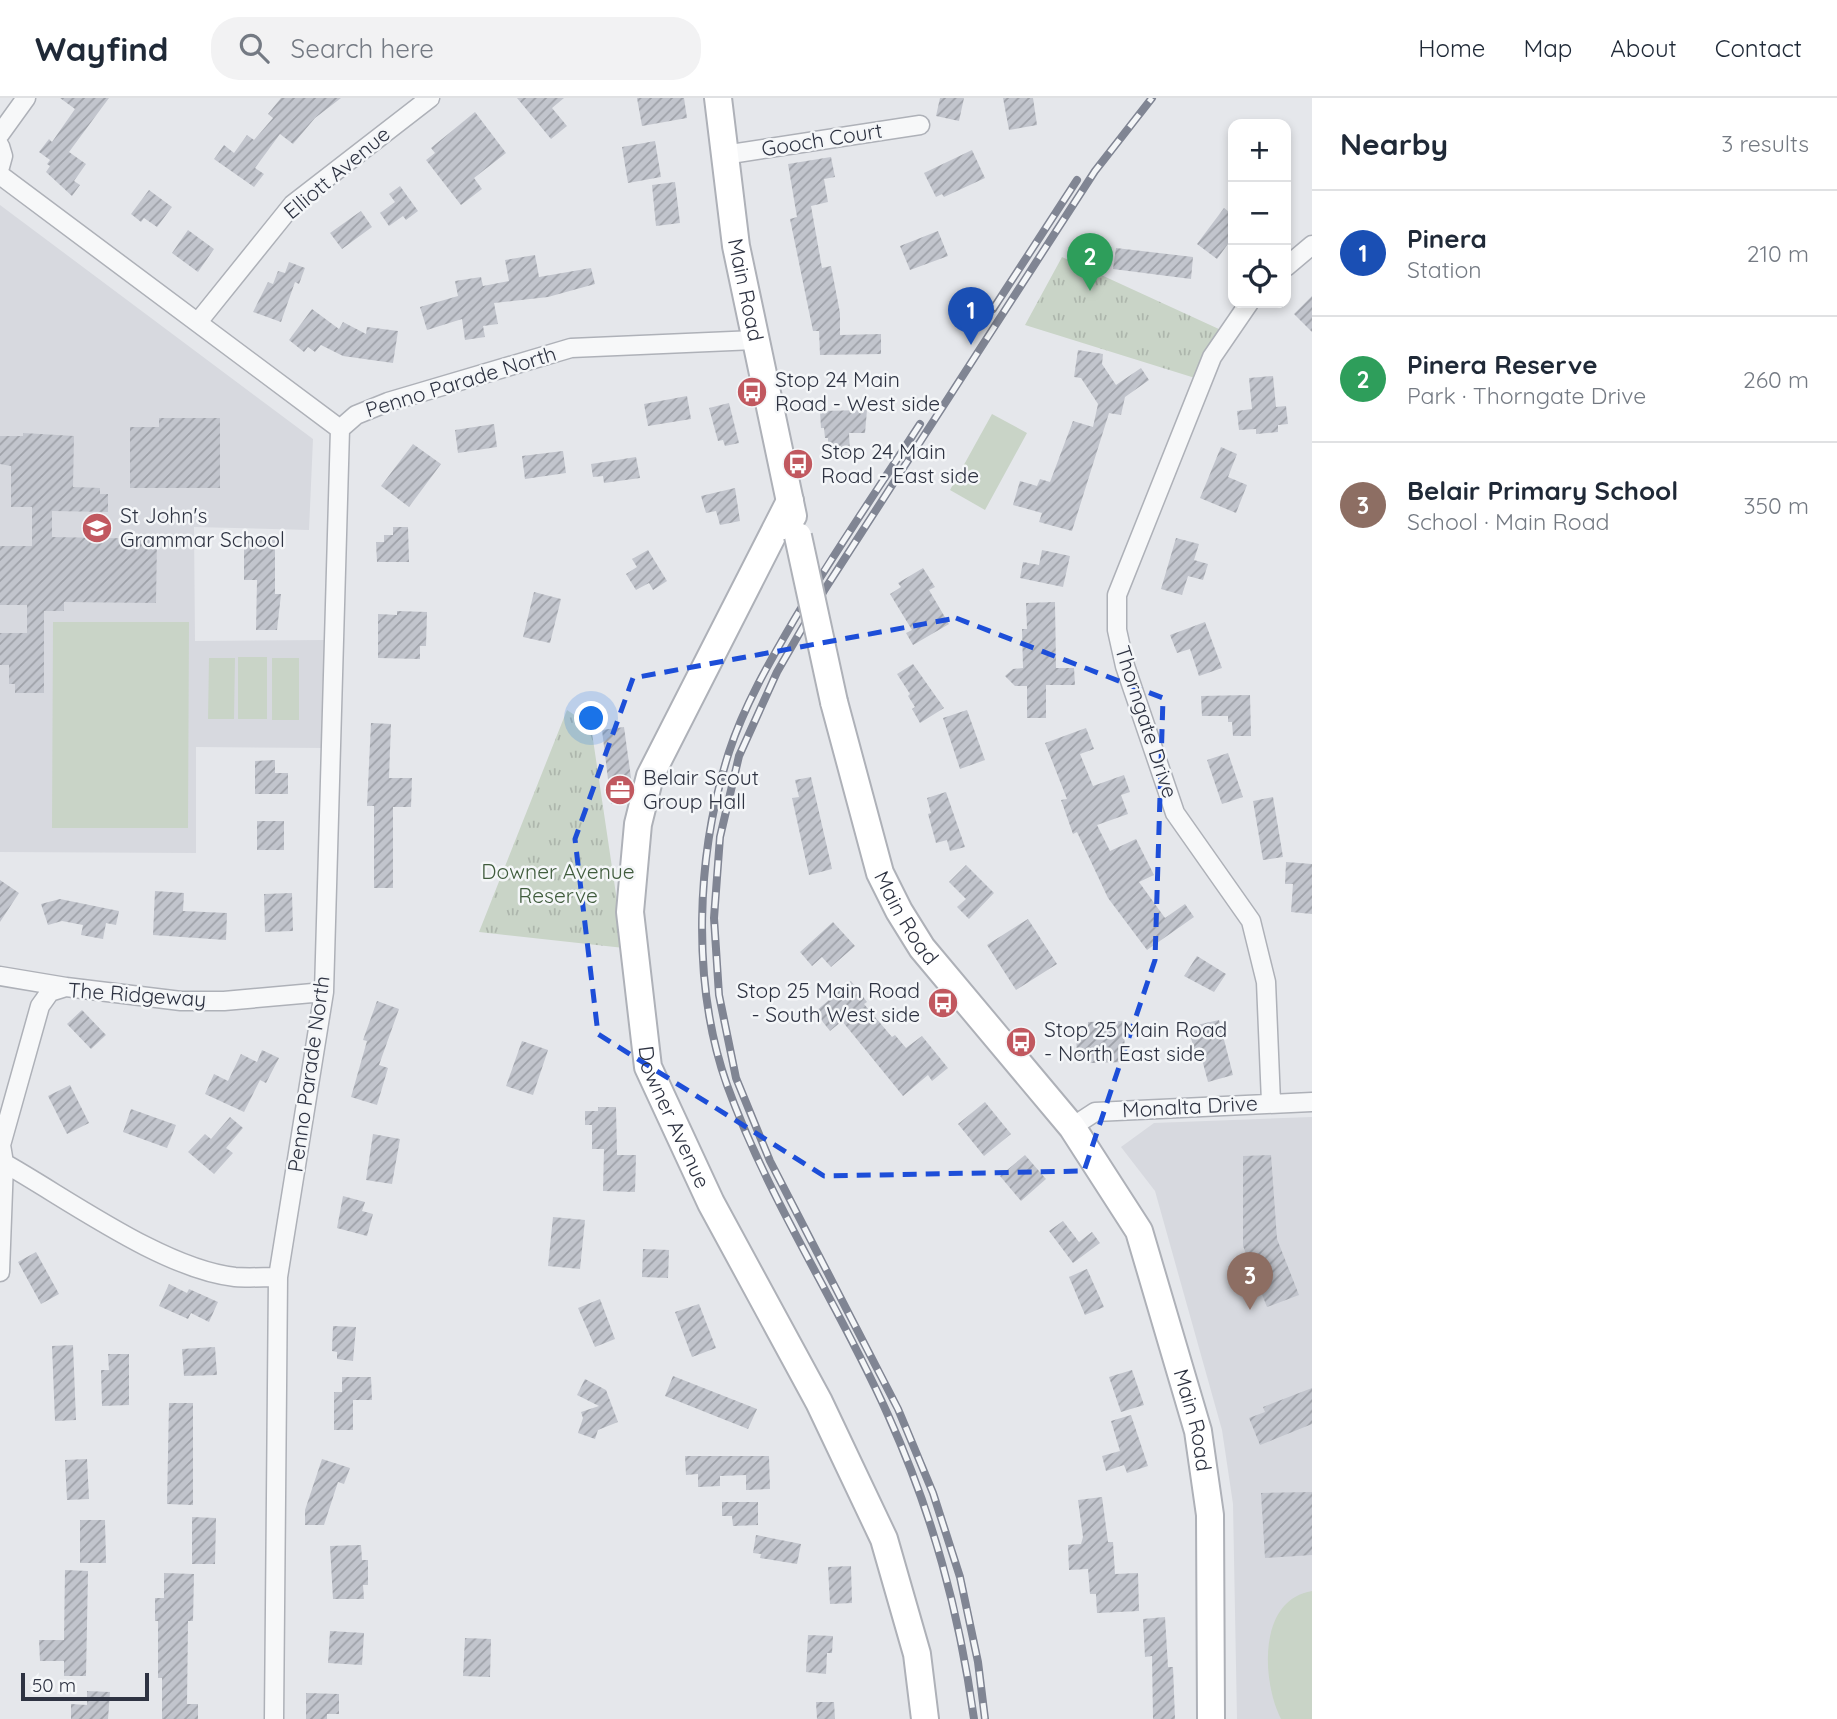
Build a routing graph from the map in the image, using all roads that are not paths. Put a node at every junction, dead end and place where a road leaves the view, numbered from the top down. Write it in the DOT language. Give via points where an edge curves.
graph roads {
  1 [pos="26,98"];
  2 [pos="430,98"];
  3 [pos="718,98"];
  4 [pos="920,125"];
  5 [pos="0,134"];
  6 [pos="0,146"];
  7 [pos="724,155"];
  8 [pos="0,167"];
  9 [pos="0,175"];
  10 [pos="1312,244"];
  11 [pos="1291,263"];
  12 [pos="1246,308"];
  13 [pos="198,322"];
  14 [pos="755,340"];
  15 [pos="340,429"];
  16 [pos="790,501"];
  17 [pos="0,976"];
  18 [pos="66,987"];
  19 [pos="324,992"];
  20 [pos="1271,1102"];
  21 [pos="1312,1102"];
  22 [pos="1072,1127"];
  23 [pos="2,1151"];
  24 [pos="0,1272"];
  25 [pos="278,1277"];
  26 [pos="274,1719"];
  27 [pos="925,1719"];
  28 [pos="1211,1719"];
  1 -- 5 [label="street"];
  2 -- 13 [label="street, Elliott Avenue" via="293,204"];
  3 -- 7 [label="main road, Main Road"];
  4 -- 7 [label="street, Gooch Court"];
  6 -- 8 [label="street" via="4,156"];
  7 -- 14 [label="main road, Main Road"];
  9 -- 13 [label="street, Penno Parade North"];
  10 -- 11 [label="street"];
  12 -- 20 [label="street, Thorngate Drive" via="1207,369 1117,595 1117,630 1175,813 1251,921 1266,982"];
  13 -- 15 [label="street, Penno Parade North"];
  14 -- 15 [label="street, Penno Parade North" via="571,348 388,402 356,415"];
  14 -- 16 [label="main road, Main Road"];
  15 -- 19 [label="street, Penno Parade North"];
  16 -- 22 [label="main road, Main Road, bridge" via="834,702 880,873 922,948"];
  16 -- 27 [label="main road, Downer Avenue" via="650,776 638,824 630,912 648,1068 711,1203 819,1402 884,1539 916,1654"];
  17 -- 18 [label="street"];
  18 -- 19 [label="street, The Ridgeway" via="181,1001"];
  18 -- 23 [label="street, The Ridgeway" via="50,992 40,1006"];
  19 -- 25 [label="street, Penno Parade North"];
  20 -- 21 [label="street, Monalta Drive"];
  20 -- 22 [label="street, Monalta Drive" via="1096,1112"];
  22 -- 28 [label="main road, Main Road" via="1139,1231 1195,1420 1210,1515"];
  23 -- 24 [label="street"];
  23 -- 25 [label="street" via="128,1237 233,1277"];
  25 -- 26 [label="street, Penno Parade North"];
}
